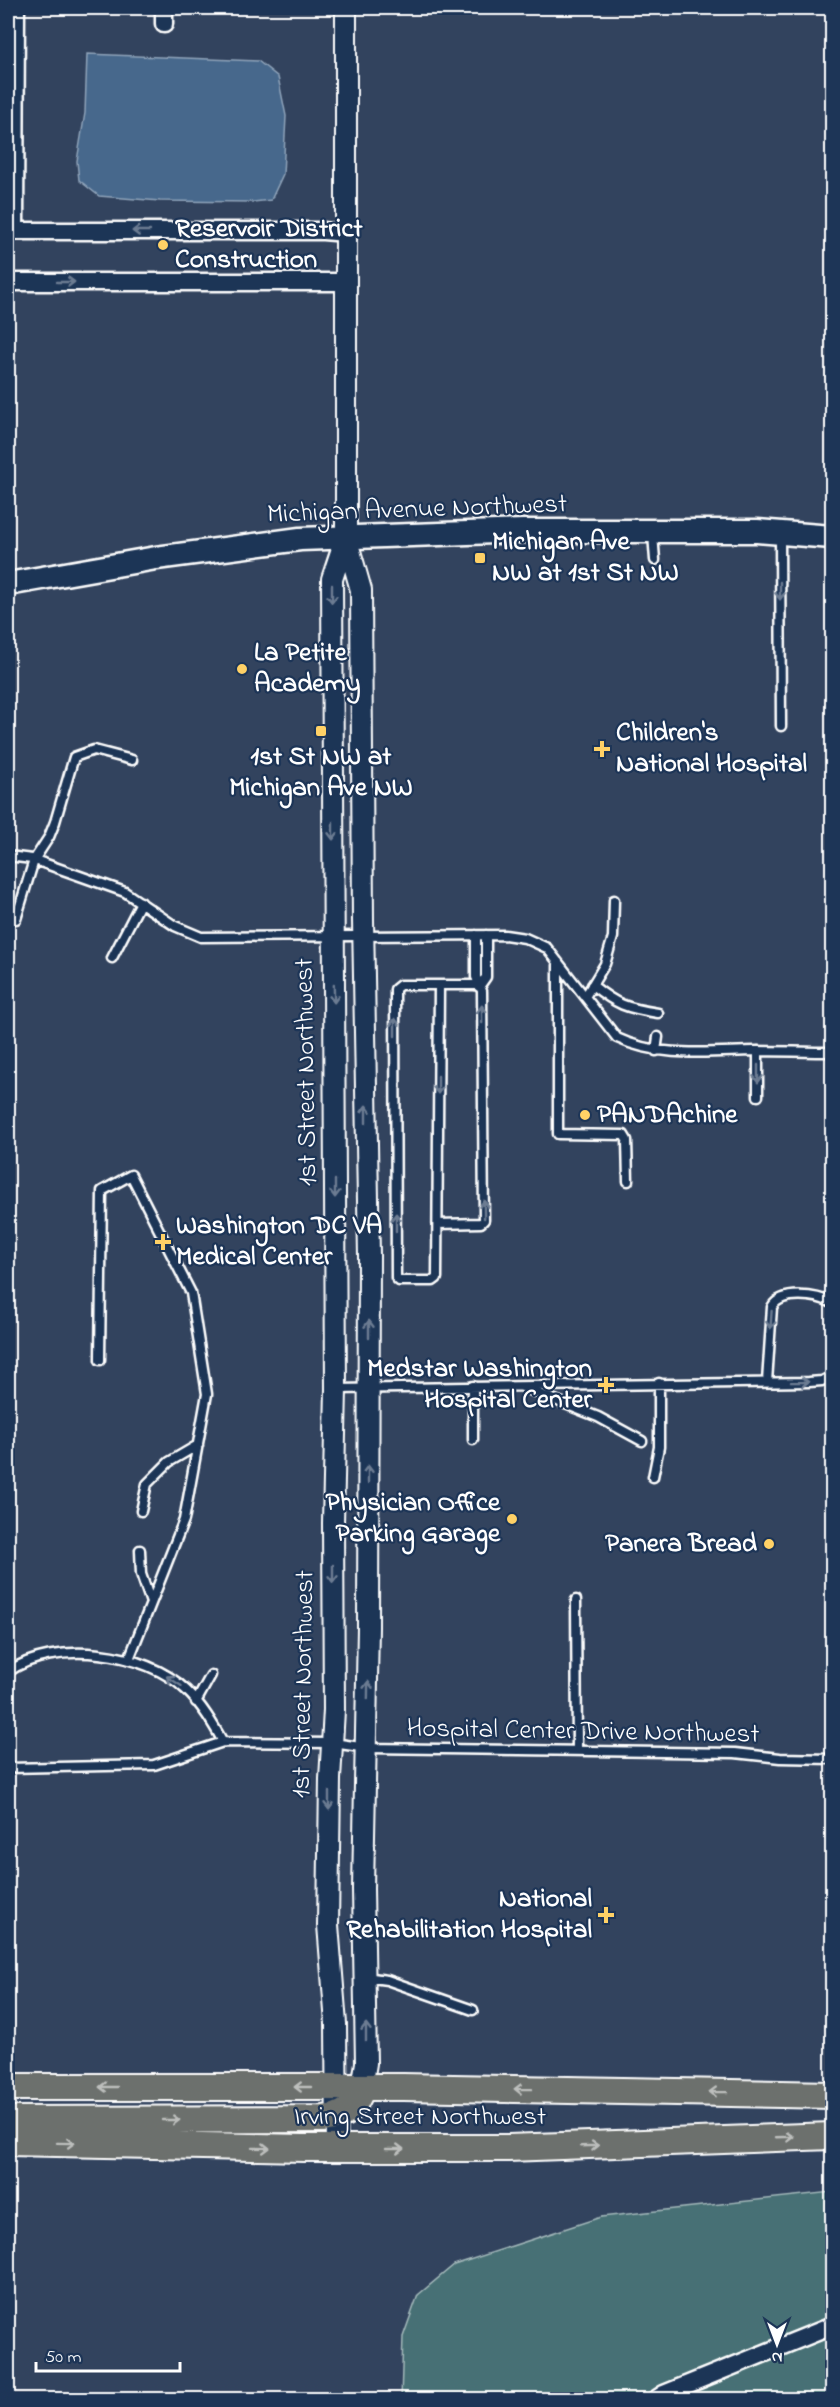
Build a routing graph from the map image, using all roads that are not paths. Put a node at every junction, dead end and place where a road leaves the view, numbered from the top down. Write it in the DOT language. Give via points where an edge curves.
graph roads {
  1 [pos="16,8"];
  2 [pos="346,8"];
  3 [pos="11,231"];
  4 [pos="346,233"];
  5 [pos="8,282"];
  6 [pos="346,282"];
  7 [pos="653,531"];
  8 [pos="780,532"];
  9 [pos="346,537"];
  10 [pos="832,537"];
  11 [pos="655,560"];
  12 [pos="8,584"];
  13 [pos="781,726"];
  14 [pos="132,760"];
  15 [pos="8,856"];
  16 [pos="34,860"];
  17 [pos="614,900"];
  18 [pos="141,902"];
  19 [pos="16,919"];
  20 [pos="363,935"];
  21 [pos="481,935"];
  22 [pos="333,936"];
  23 [pos="112,958"];
  24 [pos="558,961"];
  25 [pos="439,985"];
  26 [pos="592,985"];
  27 [pos="479,987"];
  28 [pos="585,997"];
  29 [pos="658,1013"];
  30 [pos="658,1036"];
  31 [pos="656,1051"];
  32 [pos="758,1051"];
  33 [pos="832,1052"];
  34 [pos="758,1096"];
  35 [pos="628,1181"];
  36 [pos="438,1224"];
  37 [pos="832,1303"];
  38 [pos="100,1360"];
  39 [pos="832,1376"];
  40 [pos="767,1382"];
  41 [pos="659,1383"];
  42 [pos="516,1385"];
  43 [pos="473,1386"];
  44 [pos="368,1388"];
  45 [pos="336,1389"];
  46 [pos="473,1440"];
  47 [pos="642,1441"];
  48 [pos="198,1445"];
  49 [pos="652,1477"];
  50 [pos="141,1511"];
  51 [pos="140,1550"];
  52 [pos="576,1600"];
  53 [pos="152,1603"];
  54 [pos="129,1659"];
  55 [pos="8,1672"];
  56 [pos="211,1675"];
  57 [pos="196,1702"];
  58 [pos="223,1742"];
  59 [pos="333,1743"];
  60 [pos="367,1748"];
  61 [pos="577,1751"];
  62 [pos="832,1759"];
  63 [pos="8,1768"];
  64 [pos="365,1977"];
  65 [pos="473,2010"];
  66 [pos="8,2087"];
  67 [pos="336,2087"];
  68 [pos="362,2087"];
  69 [pos="832,2095"];
  70 [pos="337,2118"];
  71 [pos="8,2120"];
  72 [pos="832,2136"];
  73 [pos="8,2142"];
  74 [pos="337,2149"];
  75 [pos="832,2326"];
  76 [pos="655,2400"];
  1 -- 3 [label="street"];
  2 -- 4 [label="street, 1st Street Northwest"];
  4 -- 3 [label="street, one-way"];
  4 -- 6 [label="street, 1st Street Northwest"];
  5 -- 6 [label="street, one-way"];
  6 -- 9 [label="street, 1st Street Northwest"];
  7 -- 8 [label="main road, Michigan Avenue Northwest"];
  7 -- 9 [label="main road, Michigan Avenue Northwest"];
  7 -- 11 [label="lane"];
  8 -- 10 [label="main road, Michigan Avenue Northwest"];
  8 -- 13 [label="lane, one-way"];
  9 -- 12 [label="main road, Michigan Avenue Northwest" via="300,539 156,558"];
  9 -- 20 [label="street, 1st Street Northwest" via="361,590"];
  9 -- 22 [label="street, 1st Street Northwest, one-way" via="332,579"];
  14 -- 16 [label="lane" via="94,750 74,757 55,822"];
  15 -- 16 [label="lane"];
  16 -- 18 [label="lane" via="116,888"];
  16 -- 19 [label="lane"];
  17 -- 26 [label="lane" via="613,937 605,964"];
  18 -- 22 [label="lane" via="175,926 201,937"];
  18 -- 23 [label="lane"];
  20 -- 21 [label="lane"];
  20 -- 22 [label="lane"];
  44 -- 20 [label="street, 1st Street Northwest, one-way"];
  21 -- 24 [label="lane" via="525,938 547,948"];
  21 -- 27 [label="lane" via="486,977"];
  22 -- 45 [label="street, 1st Street Northwest, one-way"];
  24 -- 28 [label="lane"];
  24 -- 35 [label="lane" via="558,1134 624,1135"];
  25 -- 27 [label="lane"];
  25 -- 36 [label="lane, one-way"];
  36 -- 25 [label="lane, one-way" via="437,1278 397,1280 395,989 400,985"];
  26 -- 28 [label="lane"];
  26 -- 29 [label="lane" via="614,1003"];
  36 -- 27 [label="lane, one-way" via="484,1220"];
  28 -- 31 [label="lane" via="617,1038"];
  30 -- 31 [label="lane"];
  31 -- 32 [label="lane"];
  32 -- 33 [label="lane"];
  32 -- 34 [label="lane, one-way"];
  37 -- 40 [label="lane, one-way" via="810,1296 775,1301"];
  38 -- 48 [label="lane" via="102,1191 131,1175 191,1293 207,1394"];
  40 -- 39 [label="lane, one-way" via="822,1381"];
  40 -- 41 [label="lane"];
  41 -- 42 [label="lane"];
  41 -- 49 [label="lane" via="659,1447"];
  42 -- 43 [label="lane"];
  42 -- 47 [label="lane" via="598,1417"];
  43 -- 44 [label="lane"];
  43 -- 46 [label="lane"];
  44 -- 45 [label="lane"];
  60 -- 44 [label="street, 1st Street Northwest, one-way"];
  45 -- 59 [label="street, 1st Street Northwest, one-way"];
  48 -- 50 [label="lane" via="169,1462 147,1484"];
  48 -- 53 [label="lane" via="184,1520"];
  51 -- 53 [label="lane" via="141,1574"];
  52 -- 61 [label="lane"];
  53 -- 54 [label="lane"];
  54 -- 55 [label="lane" via="87,1652 42,1658"];
  57 -- 54 [label="lane, one-way" via="160,1672"];
  56 -- 57 [label="lane"];
  57 -- 58 [label="lane"];
  58 -- 59 [label="lane, Hospital Center Drive Northwest"];
  58 -- 63 [label="lane, Hospital Center Drive Northwest" via="154,1765"];
  59 -- 60 [label="lane, Hospital Center Drive Northwest"];
  59 -- 67 [label="street, 1st Street Northwest, one-way" via="328,1925 336,2024"];
  60 -- 61 [label="lane, Hospital Center Drive Northwest"];
  60 -- 64 [label="street, 1st Street Northwest"];
  61 -- 62 [label="lane, Hospital Center Drive Northwest"];
  64 -- 65 [label="lane" via="387,1980"];
  68 -- 64 [label="street, 1st Street Northwest, one-way" via="366,2063"];
  67 -- 66 [label="main road, Irving Street Northwest, one-way"];
  67 -- 68 [label="main road, Irving Street Northwest"];
  67 -- 70 [label="street, 1st Street Northwest"];
  69 -- 68 [label="main road, Irving Street Northwest, one-way"];
  68 -- 70 [label="main road" via="351,2110"];
  71 -- 70 [label="main road, one-way"];
  70 -- 74 [label="street, 1st Street Northwest"];
  74 -- 72 [label="main road, Irving Street Northwest, one-way" via="572,2147"];
  73 -- 74 [label="main road, Irving Street Northwest, one-way"];
  75 -- 76 [label="street"];
}
